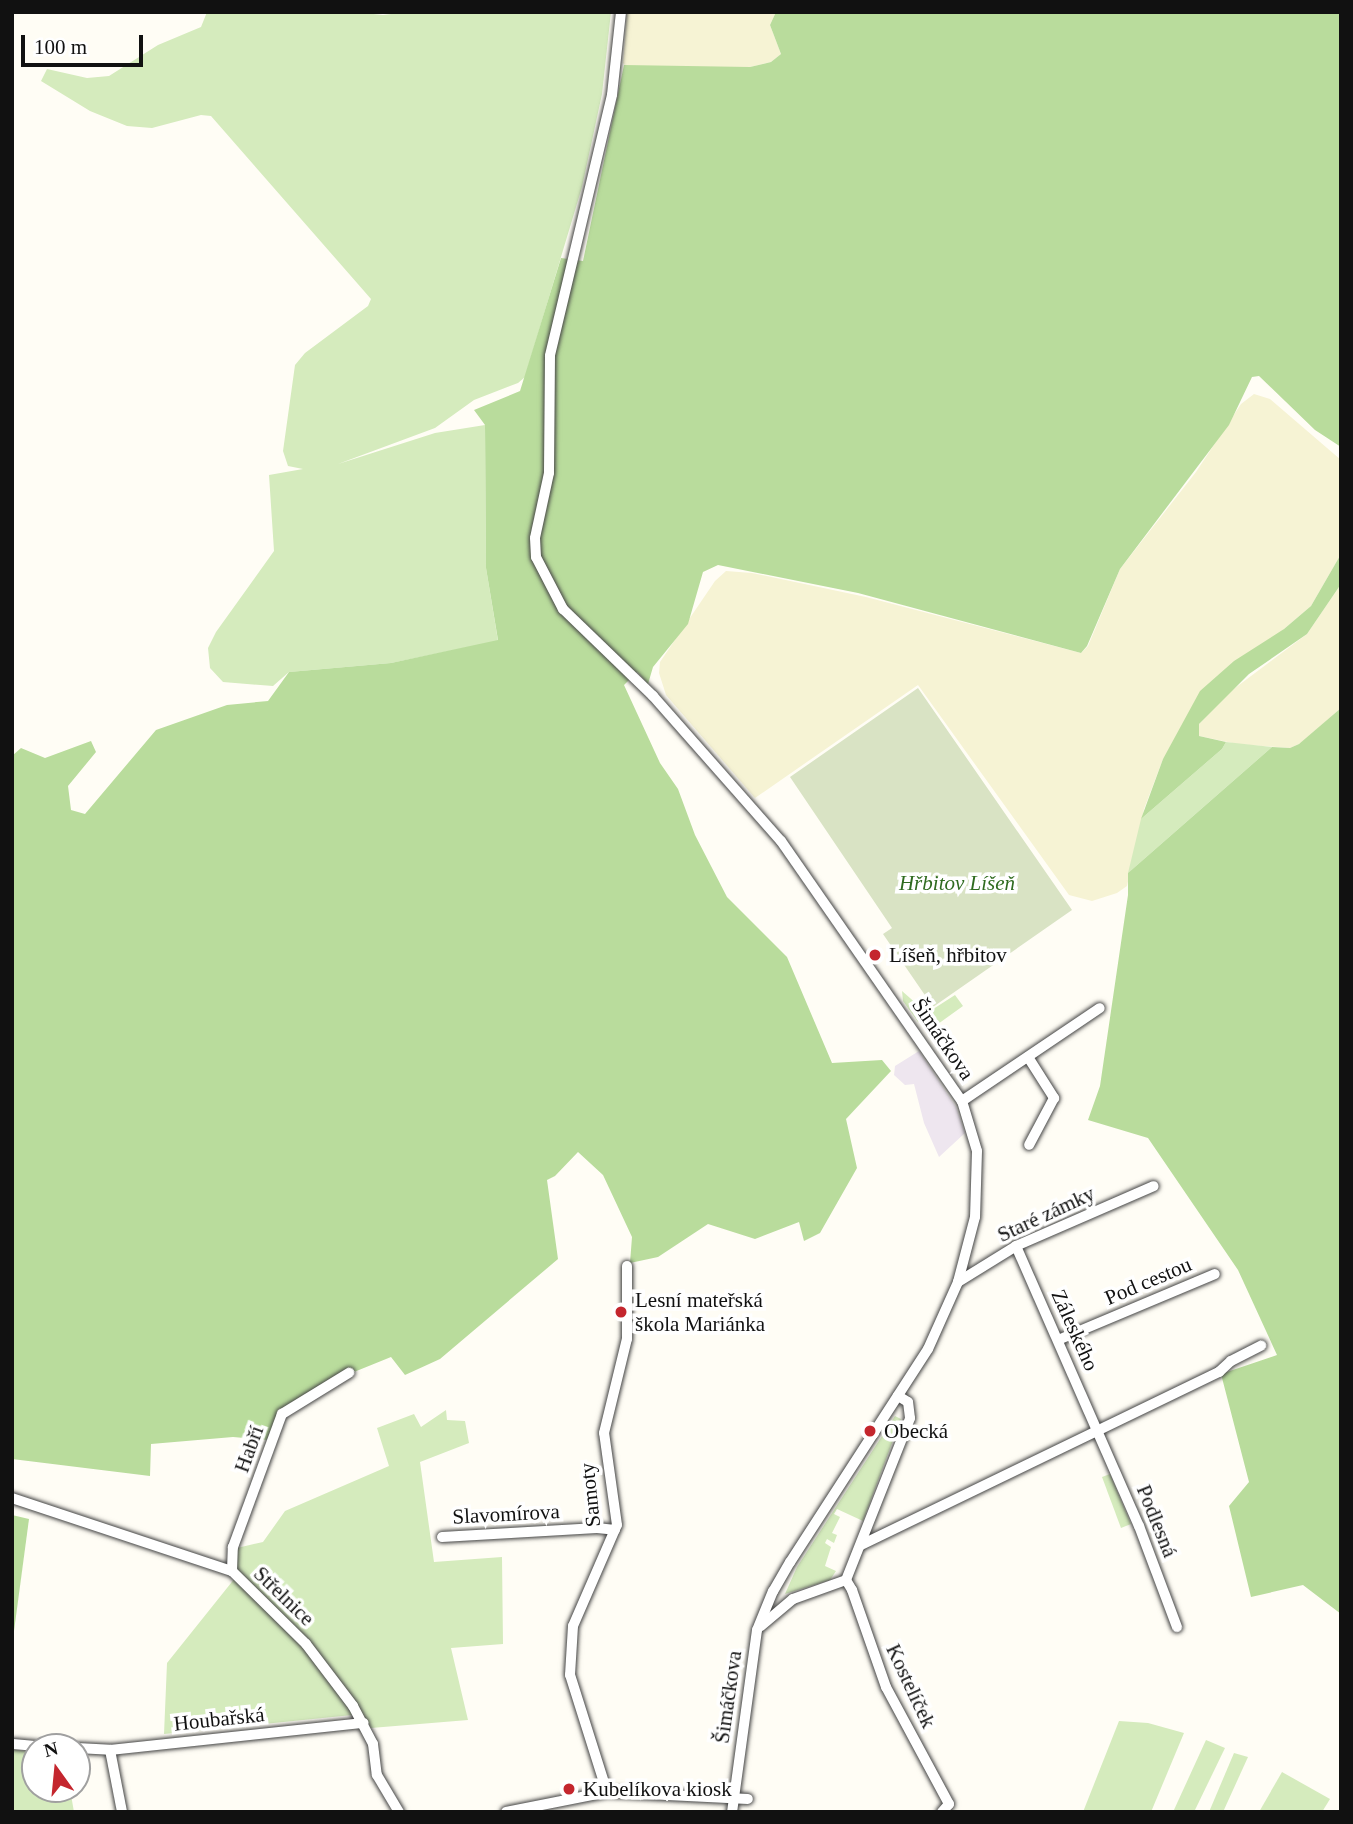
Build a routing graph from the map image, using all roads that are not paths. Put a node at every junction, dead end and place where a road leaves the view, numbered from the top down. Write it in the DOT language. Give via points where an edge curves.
graph roads {
  1 [pos="621,12"];
  2 [pos="1100,1008"];
  3 [pos="1028,1057"];
  4 [pos="962,1101"];
  5 [pos="1029,1145"];
  6 [pos="1154,1186"];
  7 [pos="1016,1246"];
  8 [pos="627,1265"];
  9 [pos="1215,1274"];
  10 [pos="958,1282"];
  11 [pos="1058,1340"];
  12 [pos="1261,1346"];
  13 [pos="349,1373"];
  14 [pos="898,1396"];
  15 [pos="1098,1430"];
  16 [pos="12,1498"];
  17 [pos="615,1530"];
  18 [pos="442,1537"];
  19 [pos="861,1545"];
  20 [pos="232,1571"];
  21 [pos="846,1580"];
  22 [pos="1177,1627"];
  23 [pos="757,1630"];
  24 [pos="364,1723"];
  25 [pos="91,1749"];
  26 [pos="110,1750"];
  27 [pos="607,1792"];
  28 [pos="734,1797"];
  29 [pos="748,1799"];
  30 [pos="946,1808"];
  31 [pos="122,1812"];
  32 [pos="400,1812"];
  33 [pos="506,1812"];
  34 [pos="732,1812"];
  1 -- 4 [label="street, Šimáčkova" via="611,95 550,356 549,472 535,538 540,567 563,609 645,688 781,841"];
  2 -- 3 [label="street"];
  3 -- 4 [label="street"];
  3 -- 5 [label="street" via="1054,1098"];
  4 -- 10 [label="street, Šimáčkova" via="978,1151 978,1184 975,1217"];
  6 -- 7 [label="street, Staré zámky"];
  7 -- 10 [label="street, Staré zámky"];
  7 -- 11 [label="street, Záleského"];
  8 -- 17 [label="street, Samoty" via="627,1339 604,1433"];
  9 -- 11 [label="street, Pod cestou"];
  10 -- 14 [label="street, Šimáčkova" via="925,1355"];
  11 -- 15 [label="street, Záleského"];
  12 -- 15 [label="street" via="1231,1360 1219,1372"];
  13 -- 20 [label="street, Habří" via="282,1414 233,1546"];
  14 -- 19 [label="street" via="908,1402 910,1418"];
  14 -- 23 [label="street, Šimáčkova" via="790,1562"];
  15 -- 19 [label="street"];
  15 -- 22 [label="street, Podlesná"];
  16 -- 20 [label="street, Střelnice"];
  17 -- 18 [label="street, Slavomírova"];
  17 -- 27 [label="street, Samoty" via="573,1626 570,1675"];
  19 -- 21 [label="street"];
  20 -- 24 [label="street, Střelnice" via="306,1644"];
  21 -- 23 [label="street, Šimáčkova" via="793,1599"];
  21 -- 30 [label="street, Kostelíček" via="886,1687"];
  23 -- 28 [label="street, Šimáčkova"];
  24 -- 26 [label="street, Houbařská"];
  24 -- 32 [label="street, Střelnice" via="375,1751 377,1776"];
  25 -- 26 [label="street, Houbařská"];
  26 -- 31 [label="street"];
  27 -- 28 [label="street"];
  27 -- 33 [label="street"];
  28 -- 29 [label="street"];
  28 -- 34 [label="street, Šimáčkova"];
}
